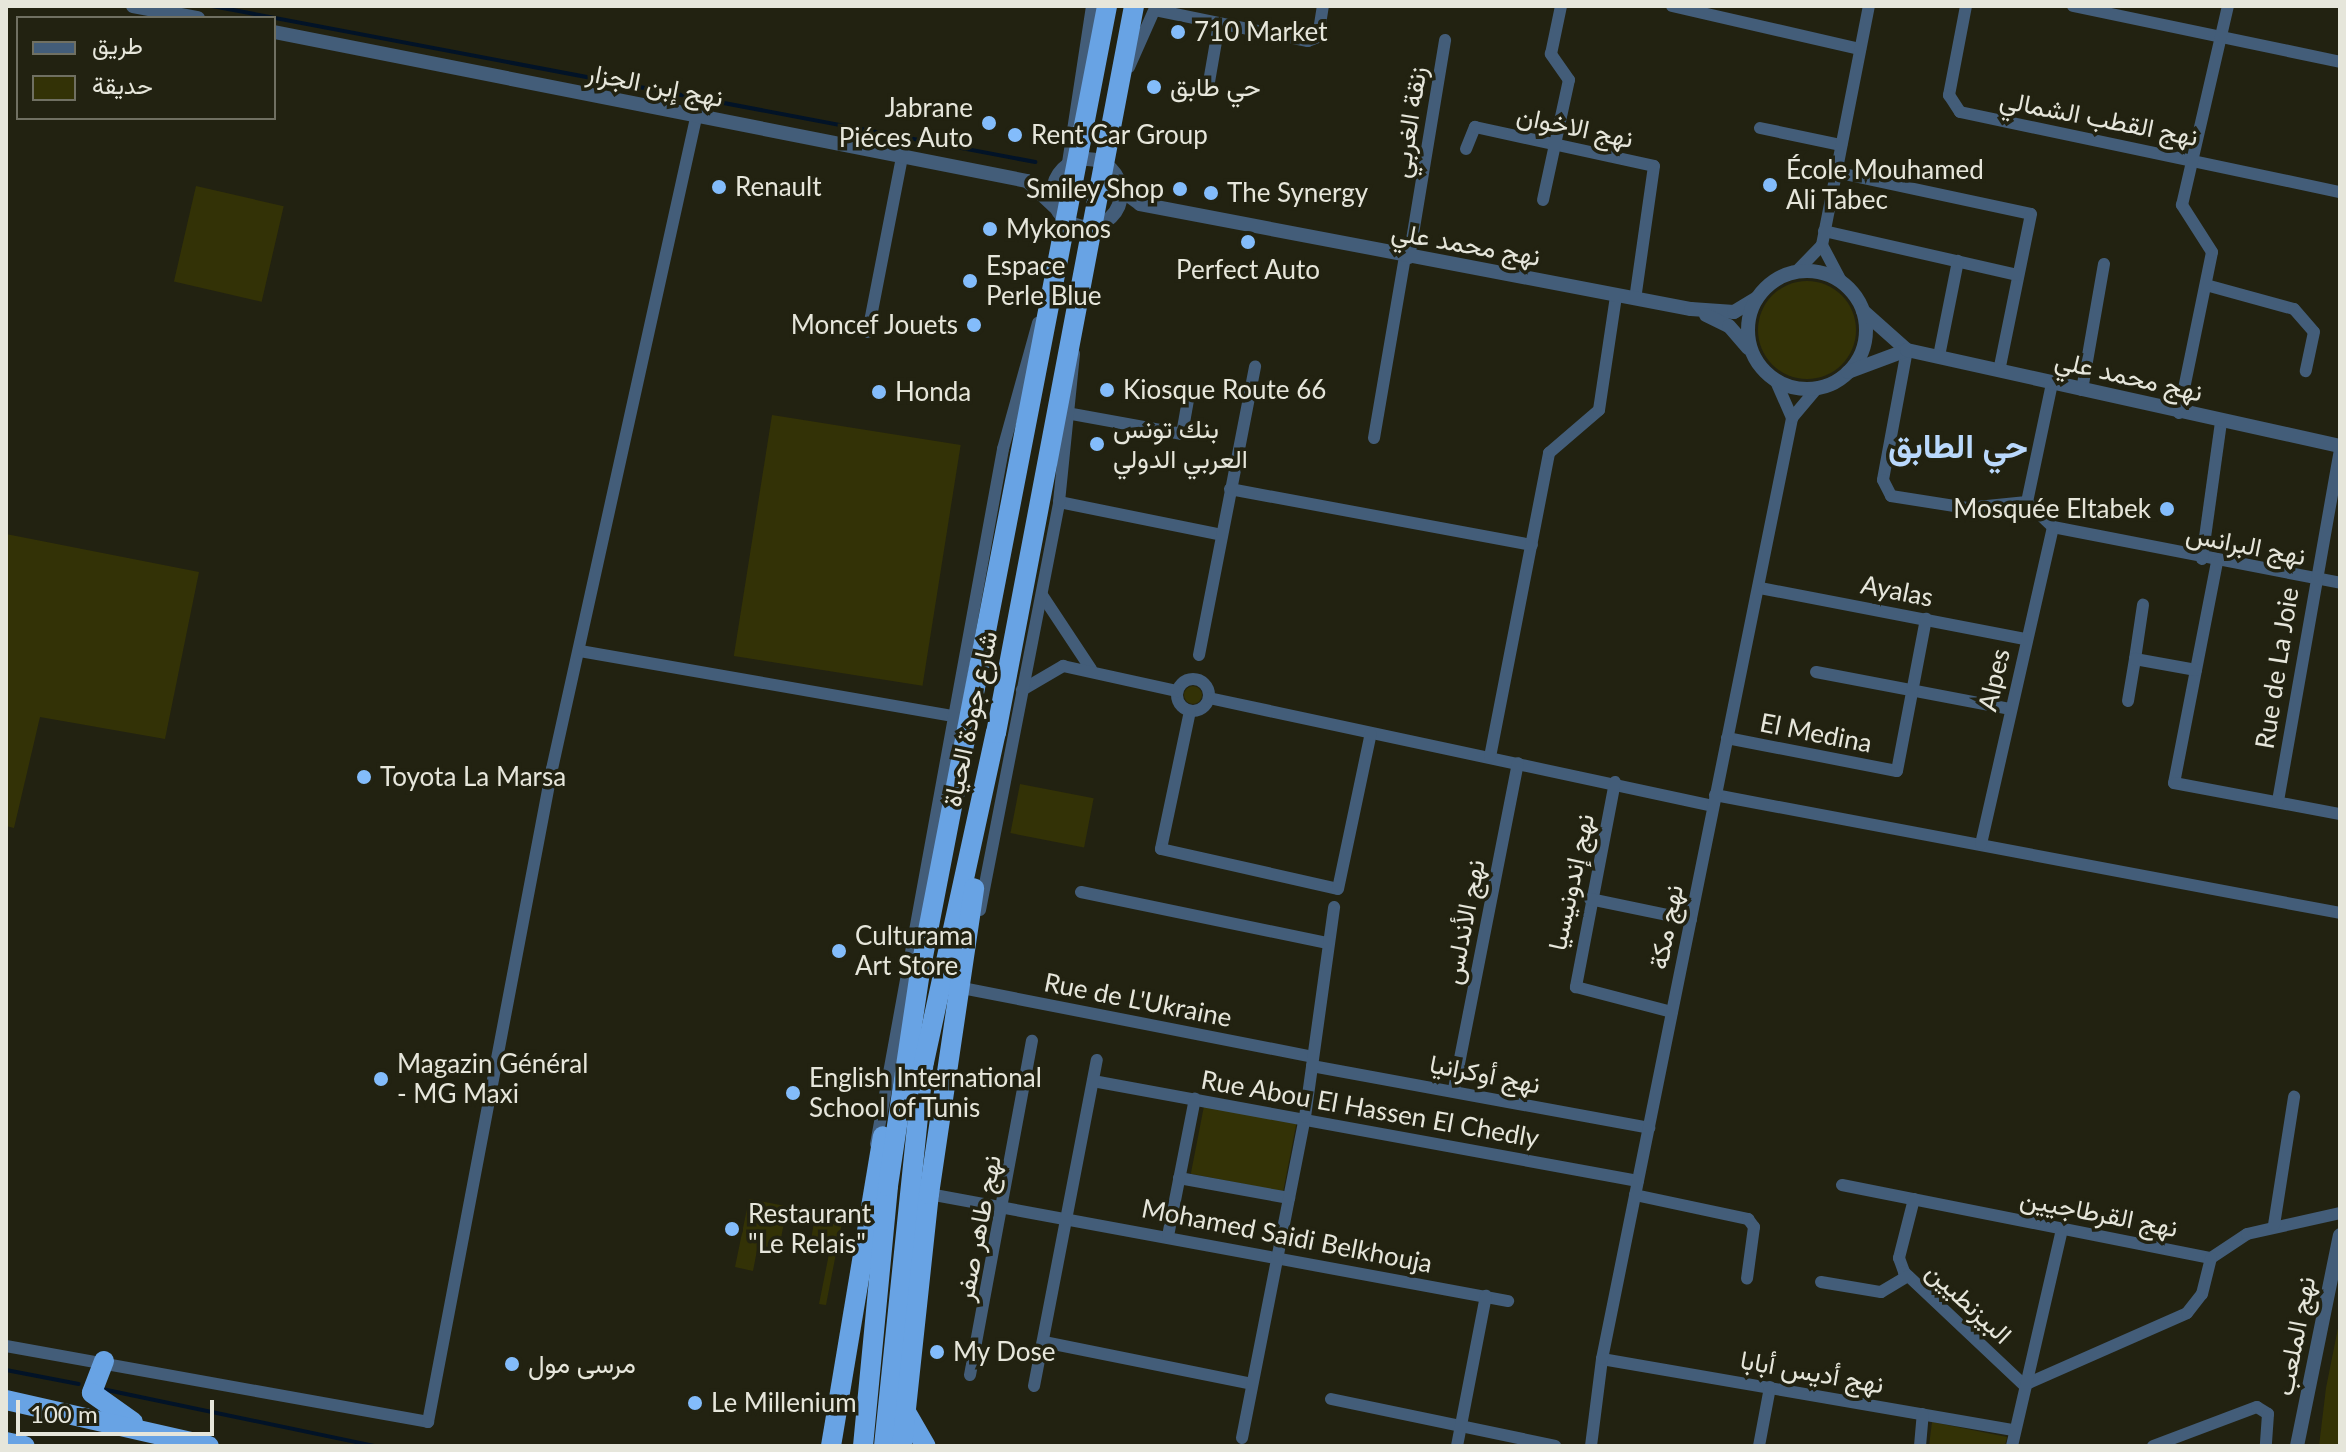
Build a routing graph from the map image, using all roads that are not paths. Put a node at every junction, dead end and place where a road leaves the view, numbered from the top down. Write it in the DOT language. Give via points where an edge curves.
graph roads {
  1 [pos="133,6"];
  2 [pos="1092,6"];
  3 [pos="1107,6"];
  4 [pos="1134,6"];
  5 [pos="1323,6"];
  6 [pos="1561,6"];
  7 [pos="1672,6"];
  8 [pos="1869,6"];
  9 [pos="1966,6"];
  10 [pos="2073,6"];
  11 [pos="2228,6"];
  12 [pos="1155,8"];
  13 [pos="187,16"];
  14 [pos="1219,24"];
  15 [pos="276,32"];
  16 [pos="2223,39"];
  17 [pos="1445,40"];
  18 [pos="1860,49"];
  19 [pos="2340,62"];
  20 [pos="1209,82"];
  21 [pos="1117,92"];
  22 [pos="696,118"];
  23 [pos="1760,128"];
  24 [pos="1555,145"];
  25 [pos="1841,145"];
  26 [pos="1466,149"];
  27 [pos="902,157"];
  28 [pos="2193,159"];
  29 [pos="1068,165"];
  30 [pos="1103,165"];
  31 [pos="1835,172"];
  32 [pos="1027,181"];
  33 [pos="1121,190"];
  34 [pos="2340,192"];
  35 [pos="1543,200"];
  36 [pos="1140,204"];
  37 [pos="1116,211"];
  38 [pos="1061,214"];
  39 [pos="1093,226"];
  40 [pos="1824,231"];
  41 [pos="1822,245"];
  42 [pos="1407,258"];
  43 [pos="1958,261"];
  44 [pos="2104,264"];
  45 [pos="1796,272"];
  46 [pos="2018,275"];
  47 [pos="1842,283"];
  48 [pos="2206,285"];
  49 [pos="1616,296"];
  50 [pos="1635,299"];
  51 [pos="1756,299"];
  52 [pos="1053,300"];
  53 [pos="1691,309"];
  54 [pos="1862,310"];
  55 [pos="1073,326"];
  56 [pos="868,332"];
  57 [pos="1907,350"];
  58 [pos="1939,356"];
  59 [pos="1755,358"];
  60 [pos="1255,366"];
  61 [pos="1999,371"];
  62 [pos="2306,371"];
  63 [pos="1848,372"];
  64 [pos="1775,379"];
  65 [pos="2052,383"];
  66 [pos="1818,387"];
  67 [pos="2082,390"];
  68 [pos="1189,396"];
  69 [pos="2179,413"];
  70 [pos="1072,414"];
  71 [pos="1792,418"];
  72 [pos="2221,422"];
  73 [pos="1374,438"];
  74 [pos="2340,447"];
  75 [pos="1230,489"];
  76 [pos="1059,502"];
  77 [pos="2027,502"];
  78 [pos="2053,527"];
  79 [pos="1222,535"];
  80 [pos="1532,545"];
  81 [pos="2202,559"];
  82 [pos="2217,562"];
  83 [pos="2314,580"];
  84 [pos="2340,583"];
  85 [pos="1760,588"];
  86 [pos="1042,595"];
  87 [pos="2143,605"];
  88 [pos="1926,619"];
  89 [pos="2026,639"];
  90 [pos="580,651"];
  91 [pos="1199,655"];
  92 [pos="2135,659"];
  93 [pos="1091,669"];
  94 [pos="2196,670"];
  95 [pos="1816,672"];
  96 [pos="1022,690"];
  97 [pos="1177,691"];
  98 [pos="1912,691"];
  99 [pos="1209,698"];
  100 [pos="2128,701"];
  101 [pos="2010,709"];
  102 [pos="1190,711"];
  103 [pos="951,712"];
  104 [pos="1371,733"];
  105 [pos="1727,738"];
  106 [pos="991,753"];
  107 [pos="967,754"];
  108 [pos="1490,757"];
  109 [pos="1518,763"];
  110 [pos="1615,782"];
  111 [pos="1714,800"];
  112 [pos="2278,801"];
  113 [pos="2340,814"];
  114 [pos="1981,844"];
  115 [pos="1081,892"];
  116 [pos="1590,899"];
  117 [pos="1334,907"];
  118 [pos="2340,913"];
  119 [pos="1691,920"];
  120 [pos="1328,943"];
  121 [pos="920,972"];
  122 [pos="959,987"];
  123 [pos="1672,1012"];
  124 [pos="1032,1041"];
  125 [pos="1097,1060"];
  126 [pos="1311,1061"];
  127 [pos="1093,1081"];
  128 [pos="1454,1089"];
  129 [pos="2294,1097"];
  130 [pos="1195,1099"];
  131 [pos="1305,1117"];
  132 [pos="1649,1128"];
  133 [pos="1179,1178"];
  134 [pos="1638,1181"];
  135 [pos="1842,1185"];
  136 [pos="871,1189"];
  137 [pos="929,1194"];
  138 [pos="1635,1195"];
  139 [pos="1289,1198"];
  140 [pos="1914,1199"];
  141 [pos="1008,1204"];
  142 [pos="2340,1213"];
  143 [pos="1067,1217"];
  144 [pos="2274,1225"];
  145 [pos="2062,1229"];
  146 [pos="2340,1235"];
  147 [pos="1168,1236"];
  148 [pos="2211,1258"];
  149 [pos="1279,1259"];
  150 [pos="1908,1276"];
  151 [pos="1747,1279"];
  152 [pos="1821,1282"];
  153 [pos="1486,1296"];
  154 [pos="1508,1301"];
  155 [pos="882,1332"];
  156 [pos="1044,1342"];
  157 [pos="6,1346"];
  158 [pos="1602,1359"];
  159 [pos="104,1361"];
  160 [pos="970,1375"];
  161 [pos="1252,1384"];
  162 [pos="2024,1385"];
  163 [pos="1034,1386"];
  164 [pos="1770,1387"];
  165 [pos="1331,1399"];
  166 [pos="6,1400"];
  167 [pos="903,1407"];
  168 [pos="1923,1414"];
  169 [pos="1460,1427"];
  170 [pos="2015,1430"];
  171 [pos="154,1434"];
  172 [pos="1242,1438"];
  173 [pos="6,1442"];
  174 [pos="831,1443"];
  175 [pos="25,1446"];
  176 [pos="209,1446"];
  177 [pos="863,1446"];
  178 [pos="884,1446"];
  179 [pos="902,1446"];
  180 [pos="926,1446"];
  181 [pos="1457,1446"];
  182 [pos="1555,1446"];
  183 [pos="1591,1446"];
  184 [pos="1759,1446"];
  185 [pos="1920,1446"];
  186 [pos="2012,1446"];
  187 [pos="2153,1446"];
  188 [pos="2266,1446"];
  189 [pos="2297,1446"];
  1 -- 13 [label="street"];
  2 -- 29 [label="street"];
  3 -- 29 [label="highway, شارع جودة الحياة"];
  4 -- 21 [label="highway, شارع جودة الحياة"];
  5 -- 14 [label="street" via="1318,37 1308,41"];
  6 -- 24 [label="street" via="1551,54 1569,80"];
  7 -- 18 [label="street"];
  8 -- 18 [label="street"];
  9 -- 28 [label="street, نهج القطب الشمالي" via="1952,107"];
  10 -- 16 [label="street"];
  11 -- 16 [label="street"];
  12 -- 14 [label="street"];
  12 -- 21 [label="street"];
  14 -- 20 [label="street"];
  15 -- 22 [label="street, نهج إبن الجزار"];
  16 -- 19 [label="street"];
  16 -- 28 [label="street"];
  17 -- 42 [label="street, زنقة الغربي"];
  18 -- 25 [label="street"];
  21 -- 30 [label="highway, شارع جودة الحياة"];
  22 -- 27 [label="street, نهج إبن الجزار"];
  22 -- 90 [label="street"];
  23 -- 25 [label="street"];
  24 -- 26 [label="street, نهج الاخوان" via="1475,127"];
  24 -- 35 [label="street"];
  24 -- 50 [label="street, نهج الاخوان" via="1656,170"];
  25 -- 31 [label="street"];
  27 -- 32 [label="street, نهج إبن الجزار"];
  27 -- 56 [label="street"];
  28 -- 34 [label="street, نهج القطب الشمالي"];
  28 -- 48 [label="street" via="2182,205 2211,245"];
  29 -- 30 [label="street"];
  29 -- 32 [label="street"];
  29 -- 38 [label="highway, شارع جودة الحياة"];
  30 -- 33 [label="street"];
  30 -- 39 [label="highway, شارع جودة الحياة"];
  31 -- 40 [label="street"];
  31 -- 46 [label="street" via="2031,214"];
  32 -- 38 [label="street"];
  33 -- 36 [label="street"];
  33 -- 37 [label="street"];
  36 -- 37 [label="street"];
  36 -- 42 [label="street, نهج محمد علي"];
  37 -- 39 [label="street"];
  38 -- 39 [label="street"];
  38 -- 52 [label="highway, شارع جودة الحياة"];
  39 -- 55 [label="highway, شارع جودة الحياة"];
  40 -- 41 [label="street"];
  40 -- 43 [label="street"];
  41 -- 45 [label="street"];
  41 -- 47 [label="street"];
  42 -- 49 [label="street, نهج محمد علي"];
  42 -- 73 [label="street, زنقة الغربي"];
  43 -- 46 [label="street"];
  43 -- 58 [label="street"];
  44 -- 67 [label="street"];
  45 -- 47 [label="street"];
  45 -- 51 [label="street"];
  46 -- 61 [label="street"];
  47 -- 54 [label="street"];
  48 -- 62 [label="street" via="2294,309 2314,332"];
  48 -- 69 [label="street"];
  49 -- 50 [label="street, نهج محمد علي"];
  49 -- 80 [label="street" via="1599,410 1553,444"];
  50 -- 53 [label="street, نهج محمد علي"];
  51 -- 53 [label="street" via="1734,312"];
  51 -- 59 [label="street" via="1748,334"];
  52 -- 103 [label="street" via="1015,389"];
  52 -- 107 [label="highway, شارع جودة الحياة"];
  53 -- 59 [label="street" via="1729,326"];
  54 -- 57 [label="street"];
  54 -- 63 [label="street" via="1865,342"];
  55 -- 70 [label="street"];
  55 -- 106 [label="highway, شارع جودة الحياة"];
  57 -- 58 [label="street, نهج محمد علي"];
  57 -- 63 [label="street"];
  57 -- 77 [label="street" via="1883,480 1891,496 1911,504"];
  58 -- 61 [label="street, نهج محمد علي"];
  59 -- 64 [label="street"];
  60 -- 75 [label="street"];
  61 -- 65 [label="street, نهج محمد علي"];
  63 -- 66 [label="street"];
  64 -- 66 [label="street"];
  64 -- 71 [label="street"];
  65 -- 67 [label="street, نهج محمد علي"];
  65 -- 77 [label="street"];
  66 -- 71 [label="street"];
  67 -- 69 [label="street, نهج محمد علي"];
  68 -- 70 [label="street" via="1182,434"];
  69 -- 72 [label="street, نهج محمد علي"];
  70 -- 76 [label="street"];
  71 -- 85 [label="street, نهج مكة"];
  72 -- 74 [label="street, نهج محمد علي"];
  72 -- 81 [label="street"];
  74 -- 83 [label="street, Rue de La Joie"];
  75 -- 79 [label="street"];
  75 -- 80 [label="street"];
  76 -- 79 [label="street"];
  76 -- 86 [label="street"];
  77 -- 78 [label="street"];
  78 -- 81 [label="street, نهج البرانس"];
  78 -- 89 [label="street, Alpes"];
  79 -- 91 [label="street"];
  80 -- 108 [label="street"];
  81 -- 82 [label="street, نهج البرانس"];
  82 -- 83 [label="street, نهج البرانس"];
  82 -- 94 [label="street"];
  83 -- 84 [label="street, نهج البرانس"];
  83 -- 112 [label="street, Rue de La Joie"];
  85 -- 88 [label="street, Ayalas"];
  85 -- 105 [label="street, نهج مكة"];
  86 -- 93 [label="street"];
  86 -- 96 [label="street"];
  87 -- 92 [label="street"];
  88 -- 89 [label="street, Ayalas"];
  88 -- 98 [label="street"];
  89 -- 101 [label="street, Alpes"];
  90 -- 103 [label="street"];
  90 -- 159 [label="street" via="428,1422"];
  92 -- 94 [label="street"];
  92 -- 100 [label="street"];
  93 -- 96 [label="street" via="1063,666"];
  93 -- 97 [label="street"];
  94 -- 112 [label="street" via="2174,783"];
  95 -- 98 [label="street"];
  96 -- 122 [label="street"];
  97 -- 99 [label="street" via="1196,679"];
  97 -- 102 [label="street"];
  98 -- 101 [label="street"];
  98 -- 105 [label="street, El Medina" via="1897,771"];
  99 -- 102 [label="street"];
  99 -- 104 [label="street"];
  101 -- 114 [label="street, Alpes"];
  102 -- 104 [label="street" via="1161,849 1338,889"];
  103 -- 107 [label="street"];
  103 -- 136 [label="street"];
  104 -- 108 [label="street"];
  105 -- 111 [label="street, نهج مكة"];
  106 -- 122 [label="highway" via="989,820"];
  106 -- 155 [label="highway, شارع جودة الحياة" via="924,1062"];
  107 -- 121 [label="highway, شارع جودة الحياة"];
  108 -- 109 [label="street"];
  109 -- 110 [label="street"];
  109 -- 128 [label="street, نهج الأندلس"];
  110 -- 111 [label="street"];
  110 -- 116 [label="street, نهج إندونيسيا"];
  111 -- 114 [label="street"];
  111 -- 119 [label="street, نهج مكة"];
  112 -- 113 [label="street"];
  114 -- 118 [label="street"];
  115 -- 120 [label="street"];
  116 -- 119 [label="street"];
  116 -- 123 [label="street, نهج إندونيسيا" via="1576,987"];
  117 -- 120 [label="street"];
  119 -- 123 [label="street, نهج مكة"];
  120 -- 126 [label="street"];
  121 -- 136 [label="highway"];
  121 -- 155 [label="highway, شارع جودة الحياة"];
  122 -- 126 [label="street, Rue de L'Ukraine"];
  122 -- 137 [label="highway"];
  123 -- 132 [label="street, نهج مكة"];
  124 -- 141 [label="street, نهج طاهر صفر"];
  125 -- 127 [label="street"];
  126 -- 128 [label="street, نهج أوكرانيا"];
  126 -- 131 [label="street"];
  127 -- 130 [label="street, Rue Abou El Hassen El Chedly"];
  127 -- 143 [label="street"];
  128 -- 132 [label="street, نهج أوكرانيا"];
  129 -- 144 [label="street"];
  130 -- 131 [label="street, Rue Abou El Hassen El Chedly"];
  130 -- 133 [label="street"];
  131 -- 134 [label="street, Rue Abou El Hassen El Chedly"];
  131 -- 139 [label="street"];
  132 -- 134 [label="street, نهج مكة"];
  133 -- 139 [label="street"];
  133 -- 147 [label="street"];
  134 -- 138 [label="street, نهج مكة"];
  135 -- 140 [label="street, نهج القرطاجيين"];
  136 -- 174 [label="highway"];
  137 -- 141 [label="street, Mohamed Saidi Belkhouja"];
  137 -- 167 [label="highway"];
  138 -- 151 [label="street" via="1748,1219 1754,1227"];
  138 -- 158 [label="street, نهج مكة"];
  139 -- 149 [label="street"];
  140 -- 145 [label="street, نهج القرطاجيين"];
  140 -- 150 [label="street, البيزنطيين" via="1899,1258"];
  141 -- 143 [label="street, Mohamed Saidi Belkhouja"];
  141 -- 160 [label="street, نهج طاهر صفر"];
  142 -- 144 [label="street"];
  143 -- 147 [label="street, Mohamed Saidi Belkhouja"];
  143 -- 156 [label="street"];
  144 -- 148 [label="street"];
  145 -- 148 [label="street, نهج القرطاجيين"];
  145 -- 162 [label="street"];
  146 -- 189 [label="street, نهج الملعب"];
  147 -- 149 [label="street, Mohamed Saidi Belkhouja"];
  148 -- 162 [label="street" via="2202,1294 2187,1313"];
  149 -- 153 [label="street, Mohamed Saidi Belkhouja"];
  149 -- 161 [label="street"];
  150 -- 152 [label="street" via="1881,1292"];
  150 -- 162 [label="street, البيزنطيين"];
  153 -- 154 [label="street, Mohamed Saidi Belkhouja"];
  153 -- 169 [label="street"];
  155 -- 177 [label="highway, شارع جودة الحياة"];
  155 -- 178 [label="highway, شارع جودة الحياة"];
  156 -- 161 [label="street"];
  156 -- 163 [label="street"];
  157 -- 159 [label="street"];
  158 -- 164 [label="street, نهج أديس أبابا"];
  158 -- 183 [label="street, نهج مكة"];
  159 -- 171 [label="highway" via="92,1387 95,1398"];
  161 -- 172 [label="street"];
  162 -- 170 [label="street"];
  164 -- 168 [label="street, نهج أديس أبابا"];
  164 -- 184 [label="street"];
  165 -- 169 [label="street"];
  166 -- 171 [label="highway"];
  167 -- 179 [label="highway"];
  167 -- 180 [label="highway"];
  168 -- 170 [label="street, نهج أديس أبابا"];
  168 -- 185 [label="street"];
  169 -- 181 [label="street"];
  169 -- 182 [label="street"];
  170 -- 186 [label="street"];
  171 -- 176 [label="highway"];
  173 -- 175 [label="highway"];
  187 -- 188 [label="street" via="2257,1407 2268,1414"];
}
